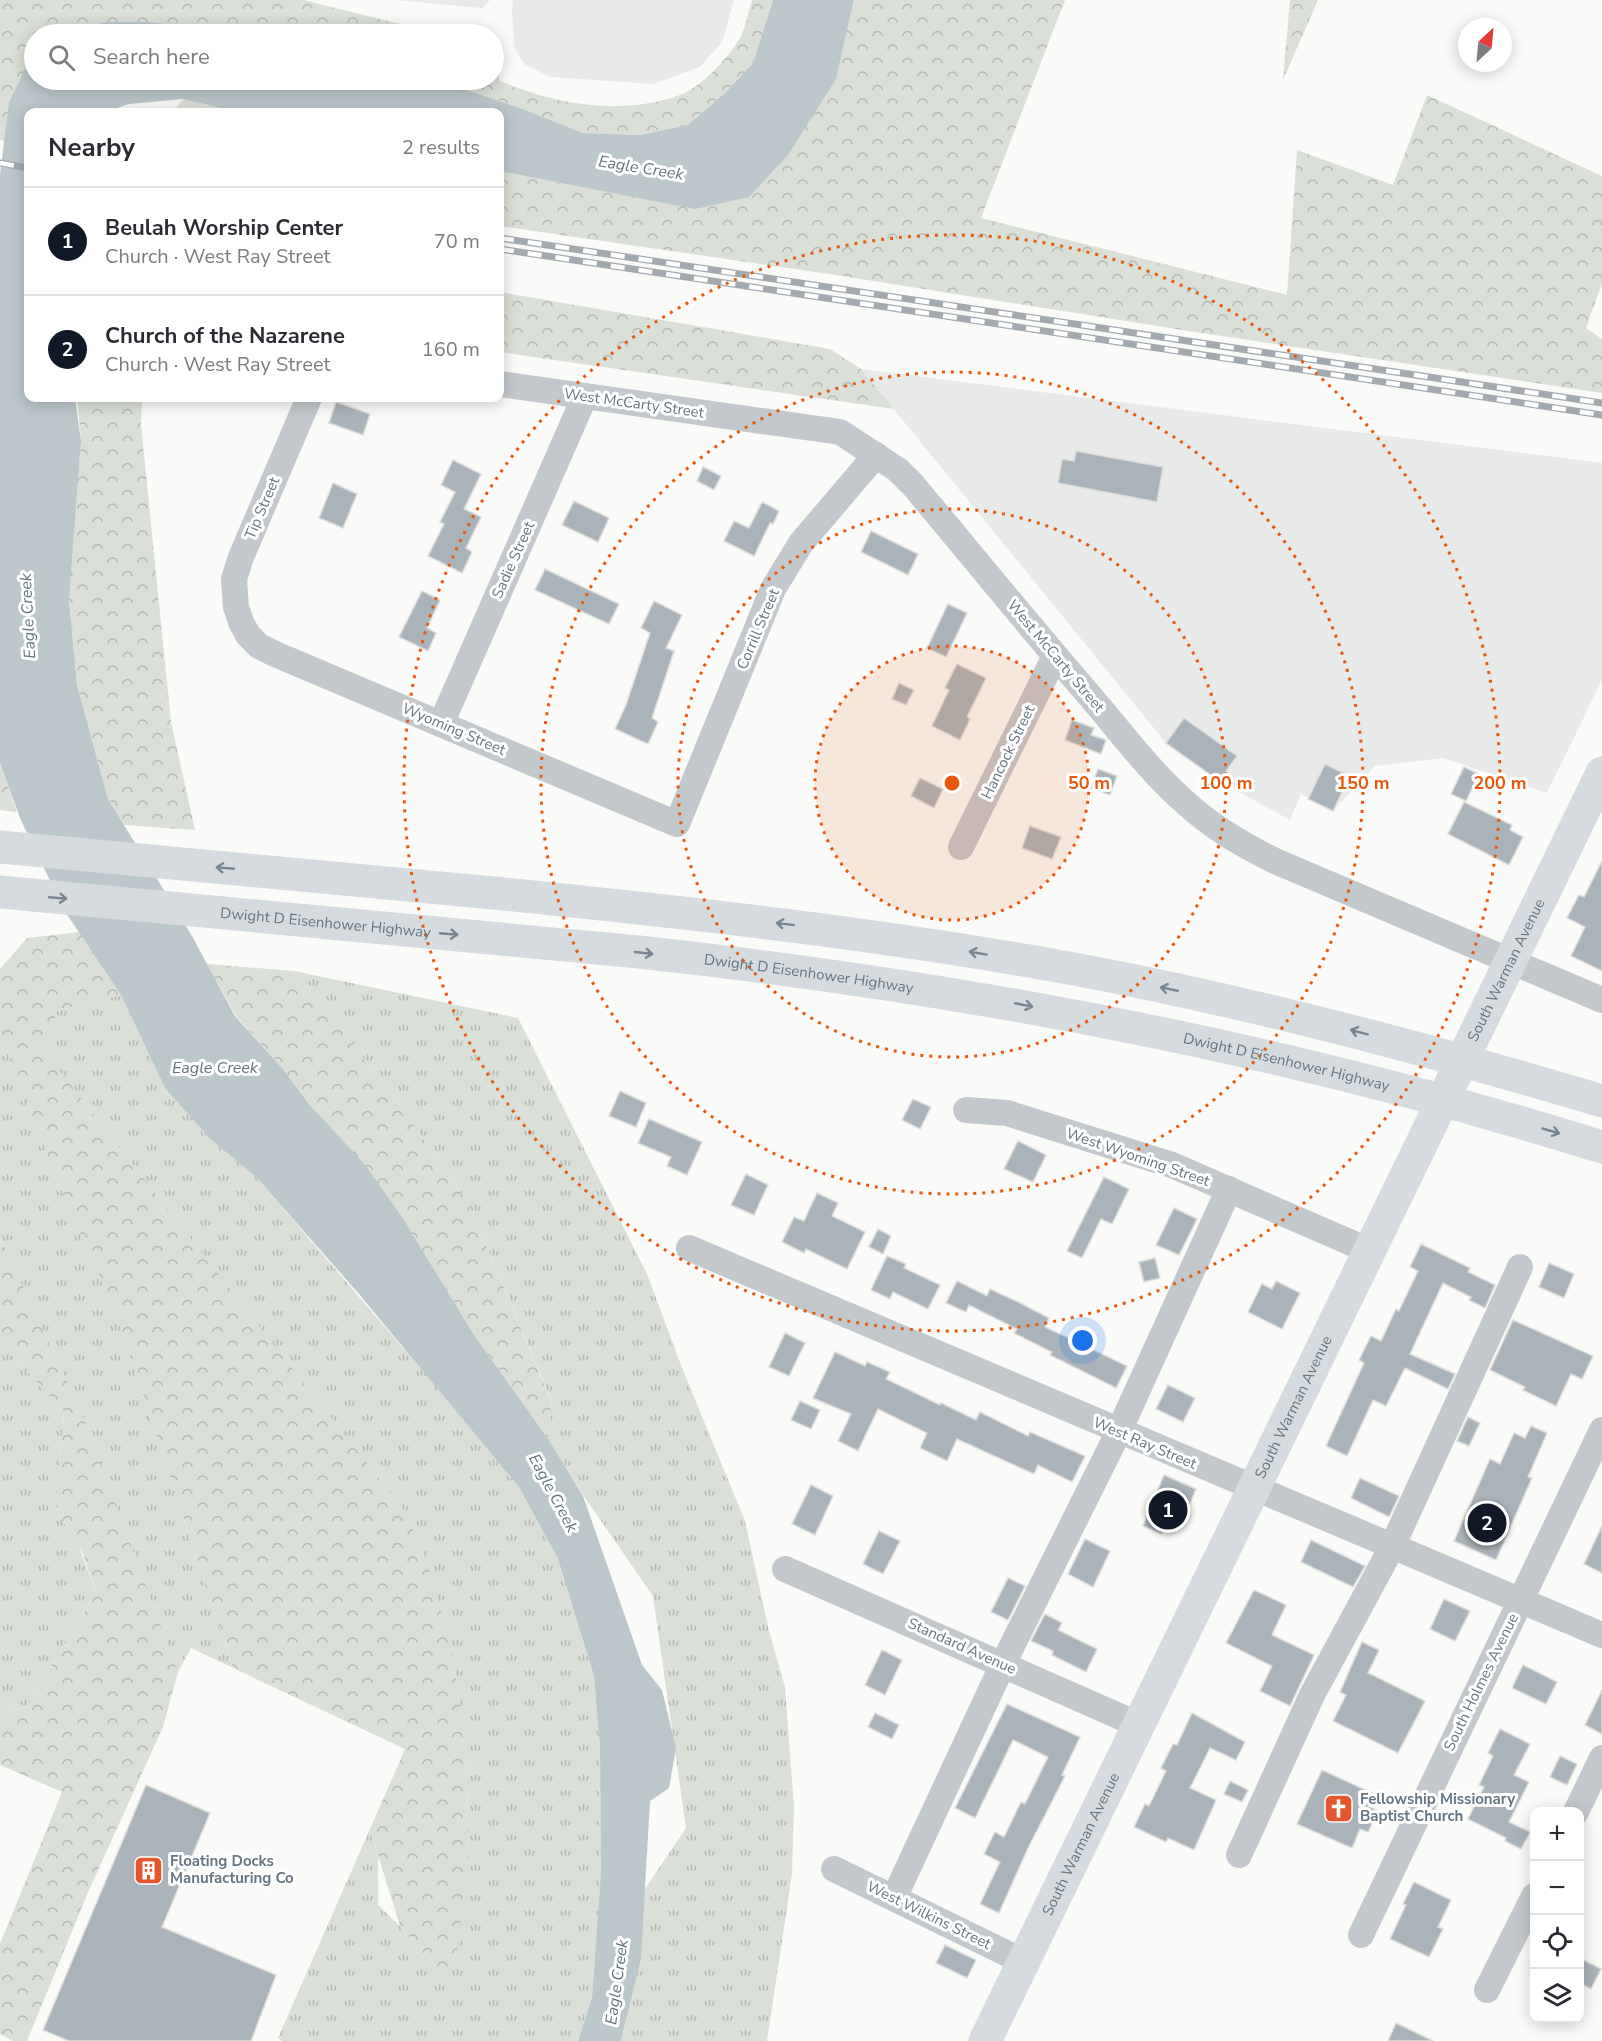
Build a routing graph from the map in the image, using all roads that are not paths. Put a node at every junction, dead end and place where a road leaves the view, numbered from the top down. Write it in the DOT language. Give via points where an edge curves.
graph roads {
  1 [pos="504,385"];
  2 [pos="585,396"];
  3 [pos="307,402"];
  4 [pos="876,455"];
  5 [pos="241,622"];
  6 [pos="1055,656"];
  7 [pos="441,724"];
  8 [pos="1602,773"];
  9 [pos="677,824"];
  10 [pos="0,847"];
  11 [pos="961,847"];
  12 [pos="0,892"];
  13 [pos="1511,961"];
  14 [pos="1602,1000"];
  15 [pos="1602,1101"];
  16 [pos="966,1110"];
  17 [pos="1602,1147"];
  18 [pos="1229,1189"];
  19 [pos="689,1248"];
  20 [pos="1370,1251"];
  21 [pos="1520,1267"];
  22 [pos="1602,1430"];
  23 [pos="1119,1431"];
  24 [pos="1254,1489"];
  25 [pos="1392,1547"];
  26 [pos="784,1569"];
  27 [pos="1520,1601"];
  28 [pos="1602,1635"];
  29 [pos="1003,1664"];
  30 [pos="1138,1725"];
  31 [pos="1602,1758"];
  32 [pos="1578,1807"];
  33 [pos="1239,1855"];
  34 [pos="834,1869"];
  35 [pos="894,1898"];
  36 [pos="1530,1904"];
  37 [pos="1361,1935"];
  38 [pos="1024,1962"];
  39 [pos="1487,1990"];
  40 [pos="985,2041"];
  1 -- 2 [label="street, West McCarty Street"];
  2 -- 4 [label="street, West McCarty Street" via="840,432"];
  2 -- 7 [label="street, Sadie Street"];
  3 -- 5 [label="street, Tip Street" via="234,579"];
  4 -- 6 [label="street, West McCarty Street" via="913,484"];
  4 -- 9 [label="street, Corrill Street" via="801,543 773,589"];
  5 -- 7 [label="street, Wyoming Street" via="259,646"];
  6 -- 11 [label="street, Hancock Street"];
  6 -- 13 [label="street, West McCarty Street" via="1162,780 1187,805 1229,836 1275,861"];
  7 -- 9 [label="street, Wyoming Street"];
  8 -- 13 [label="main road, South Warman Avenue"];
  15 -- 10 [label="main road, one-way" via="1291,1015 1094,973 914,943 704,915"];
  12 -- 17 [label="main road, Dwight D Eisenhower Highway, one-way" via="639,952 881,982 1214,1044 1396,1088"];
  13 -- 14 [label="street, West McCarty Street"];
  13 -- 20 [label="main road, South Warman Avenue"];
  16 -- 18 [label="street, West Wyoming Street" via="1007,1113 1172,1165"];
  18 -- 20 [label="street, West Wyoming Street"];
  18 -- 23 [label="street"];
  19 -- 23 [label="street, West Ray Street"];
  20 -- 24 [label="main road, South Warman Avenue"];
  21 -- 25 [label="street"];
  22 -- 27 [label="street, South Holmes Avenue"];
  23 -- 24 [label="street, West Ray Street"];
  23 -- 29 [label="street"];
  24 -- 25 [label="street, West Ray Street"];
  24 -- 30 [label="main road, South Warman Avenue"];
  25 -- 27 [label="street, West Ray Street"];
  25 -- 33 [label="street" via="1312,1695"];
  26 -- 29 [label="street, Standard Avenue"];
  27 -- 28 [label="street, West Ray Street"];
  27 -- 37 [label="street, South Holmes Avenue"];
  29 -- 30 [label="street, Standard Avenue"];
  29 -- 35 [label="street"];
  30 -- 38 [label="main road, South Warman Avenue"];
  31 -- 32 [label="street"];
  34 -- 35 [label="street, West Wilkins Street"];
  35 -- 38 [label="street, West Wilkins Street"];
  36 -- 39 [label="street"];
  38 -- 40 [label="main road, South Warman Avenue"];
}
